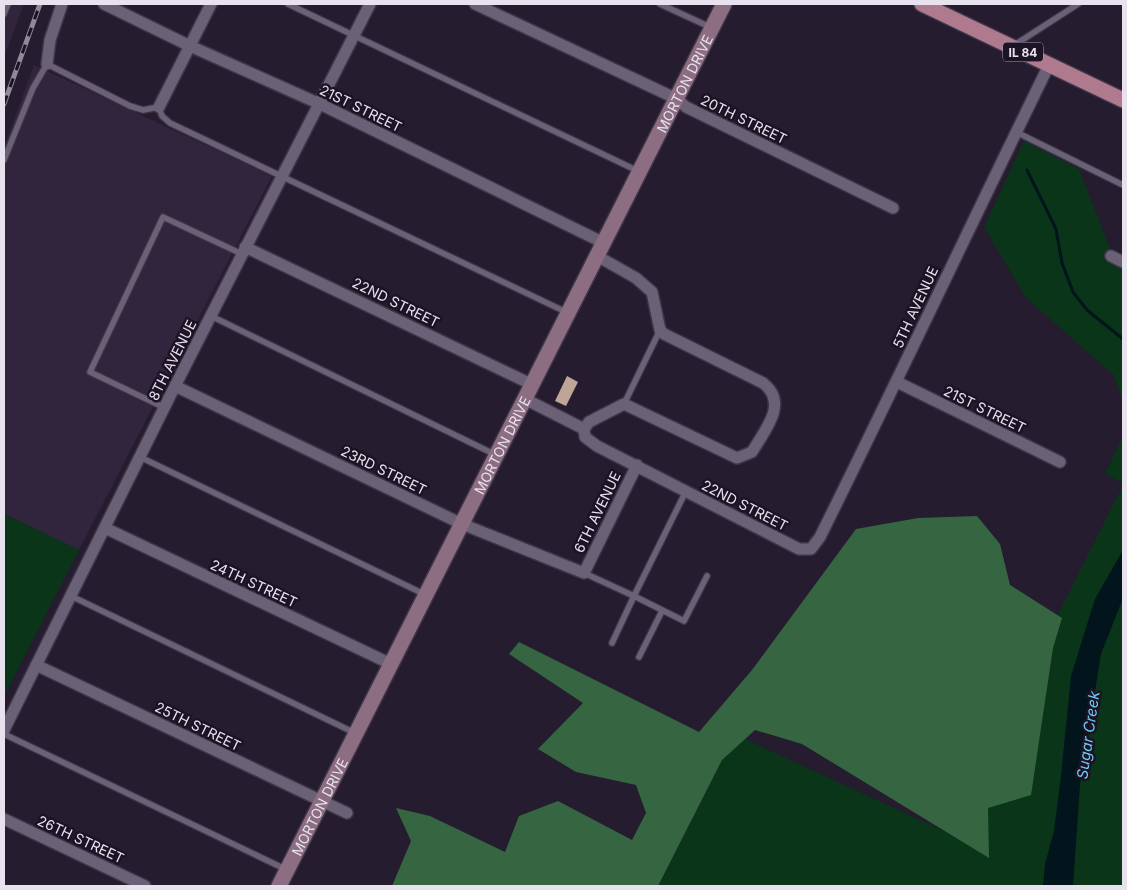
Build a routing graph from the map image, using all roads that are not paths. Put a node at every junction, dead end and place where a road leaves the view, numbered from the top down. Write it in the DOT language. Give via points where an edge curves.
graph roads {
  1 [pos="8,4"];
  2 [pos="62,4"];
  3 [pos="104,4"];
  4 [pos="211,4"];
  5 [pos="288,4"];
  6 [pos="370,4"];
  7 [pos="475,4"];
  8 [pos="660,4"];
  9 [pos="724,4"];
  10 [pos="1078,4"];
  11 [pos="932,6"];
  12 [pos="4,14"];
  13 [pos="712,28"];
  14 [pos="354,35"];
  15 [pos="190,46"];
  16 [pos="1011,47"];
  17 [pos="47,64"];
  18 [pos="1049,65"];
  19 [pos="1121,95"];
  20 [pos="677,100"];
  21 [pos="320,104"];
  22 [pos="160,107"];
  23 [pos="1016,132"];
  24 [pos="4,160"];
  25 [pos="640,172"];
  26 [pos="282,176"];
  27 [pos="1123,185"];
  28 [pos="893,208"];
  29 [pos="601,249"];
  30 [pos="244,251"];
  31 [pos="1111,256"];
  32 [pos="1123,262"];
  33 [pos="568,313"];
  34 [pos="211,316"];
  35 [pos="660,330"];
  36 [pos="897,382"];
  37 [pos="533,385"];
  38 [pos="175,386"];
  39 [pos="526,399"];
  40 [pos="624,404"];
  41 [pos="165,408"];
  42 [pos="584,429"];
  43 [pos="496,455"];
  44 [pos="140,457"];
  45 [pos="1060,462"];
  46 [pos="636,465"];
  47 [pos="686,491"];
  48 [pos="462,524"];
  49 [pos="105,528"];
  50 [pos="799,550"];
  51 [pos="584,572"];
  52 [pos="707,576"];
  53 [pos="426,595"];
  54 [pos="71,596"];
  55 [pos="634,596"];
  56 [pos="662,611"];
  57 [pos="612,643"];
  58 [pos="639,657"];
  59 [pos="391,664"];
  60 [pos="36,665"];
  61 [pos="4,732"];
  62 [pos="357,734"];
  63 [pos="322,804"];
  64 [pos="346,813"];
  65 [pos="4,819"];
  66 [pos="287,870"];
  67 [pos="145,886"];
  68 [pos="279,886"];
  1 -- 12 [label="lane"];
  2 -- 17 [label="street" via="50,40"];
  3 -- 15 [label="street, 21ST STREET"];
  4 -- 15 [label="street"];
  5 -- 14 [label="lane"];
  6 -- 14 [label="street, 8TH AVENUE"];
  7 -- 20 [label="street, 20TH STREET"];
  8 -- 13 [label="lane"];
  9 -- 13 [label="street, MORTON DRIVE"];
  10 -- 16 [label="lane"];
  11 -- 16 [label="main road, IL 84"];
  13 -- 20 [label="street, MORTON DRIVE"];
  14 -- 21 [label="street, 8TH AVENUE"];
  14 -- 25 [label="lane"];
  15 -- 21 [label="street, 21ST STREET"];
  15 -- 22 [label="street"];
  16 -- 18 [label="main road, IL 84"];
  17 -- 22 [label="lane" via="130,106 142,110"];
  17 -- 24 [label="lane" via="33,88"];
  18 -- 19 [label="main road, IL 84"];
  18 -- 23 [label="street, 5TH AVENUE"];
  20 -- 25 [label="street, MORTON DRIVE"];
  20 -- 28 [label="street, 20TH STREET"];
  21 -- 26 [label="street, 8TH AVENUE"];
  21 -- 29 [label="street, 21ST STREET"];
  22 -- 26 [label="lane" via="162,116 170,122"];
  23 -- 27 [label="lane"];
  23 -- 36 [label="street, 5TH AVENUE" via="968,227"];
  25 -- 29 [label="street, MORTON DRIVE"];
  26 -- 30 [label="street, 8TH AVENUE"];
  26 -- 33 [label="lane"];
  29 -- 33 [label="street, MORTON DRIVE"];
  29 -- 35 [label="street, 21ST STREET" via="652,292"];
  30 -- 34 [label="street, 8TH AVENUE"];
  30 -- 37 [label="street, 22ND STREET"];
  30 -- 41 [label="lane" via="163,217 90,372"];
  31 -- 32 [label="street"];
  33 -- 37 [label="street, MORTON DRIVE"];
  34 -- 38 [label="street, 8TH AVENUE"];
  34 -- 43 [label="lane"];
  35 -- 40 [label="lane"];
  35 -- 40 [label="street" via="768,387 776,400 776,407 764,433 752,452 737,458"];
  36 -- 45 [label="street, 21ST STREET"];
  36 -- 50 [label="street, 5TH AVENUE" via="820,537 811,549"];
  37 -- 39 [label="street, MORTON DRIVE"];
  38 -- 41 [label="street, 8TH AVENUE"];
  38 -- 48 [label="street, 23RD STREET"];
  39 -- 42 [label="street, 22ND STREET"];
  39 -- 43 [label="street, MORTON DRIVE"];
  40 -- 42 [label="street" via="589,422"];
  41 -- 44 [label="street, 8TH AVENUE"];
  42 -- 46 [label="street, 22ND STREET" via="585,437 590,441"];
  43 -- 48 [label="street, MORTON DRIVE"];
  44 -- 49 [label="street, 8TH AVENUE"];
  44 -- 53 [label="lane"];
  46 -- 47 [label="street, 22ND STREET"];
  46 -- 51 [label="street, 6TH AVENUE"];
  47 -- 50 [label="street, 22ND STREET"];
  47 -- 55 [label="lane"];
  48 -- 51 [label="street, 23RD STREET"];
  48 -- 53 [label="street, MORTON DRIVE"];
  49 -- 54 [label="street, 8TH AVENUE"];
  49 -- 59 [label="street, 24TH STREET"];
  51 -- 55 [label="lane"];
  52 -- 56 [label="lane" via="684,621"];
  53 -- 59 [label="street, MORTON DRIVE"];
  54 -- 60 [label="street, 8TH AVENUE"];
  54 -- 62 [label="lane"];
  55 -- 56 [label="lane"];
  55 -- 57 [label="lane"];
  56 -- 58 [label="lane"];
  59 -- 62 [label="street, MORTON DRIVE"];
  60 -- 61 [label="street, 8TH AVENUE"];
  60 -- 63 [label="street, 25TH STREET"];
  61 -- 66 [label="lane"];
  62 -- 63 [label="street, MORTON DRIVE"];
  63 -- 64 [label="street, 25TH STREET"];
  63 -- 66 [label="street, MORTON DRIVE"];
  65 -- 67 [label="street, 26TH STREET"];
  66 -- 68 [label="street, MORTON DRIVE"];
}
